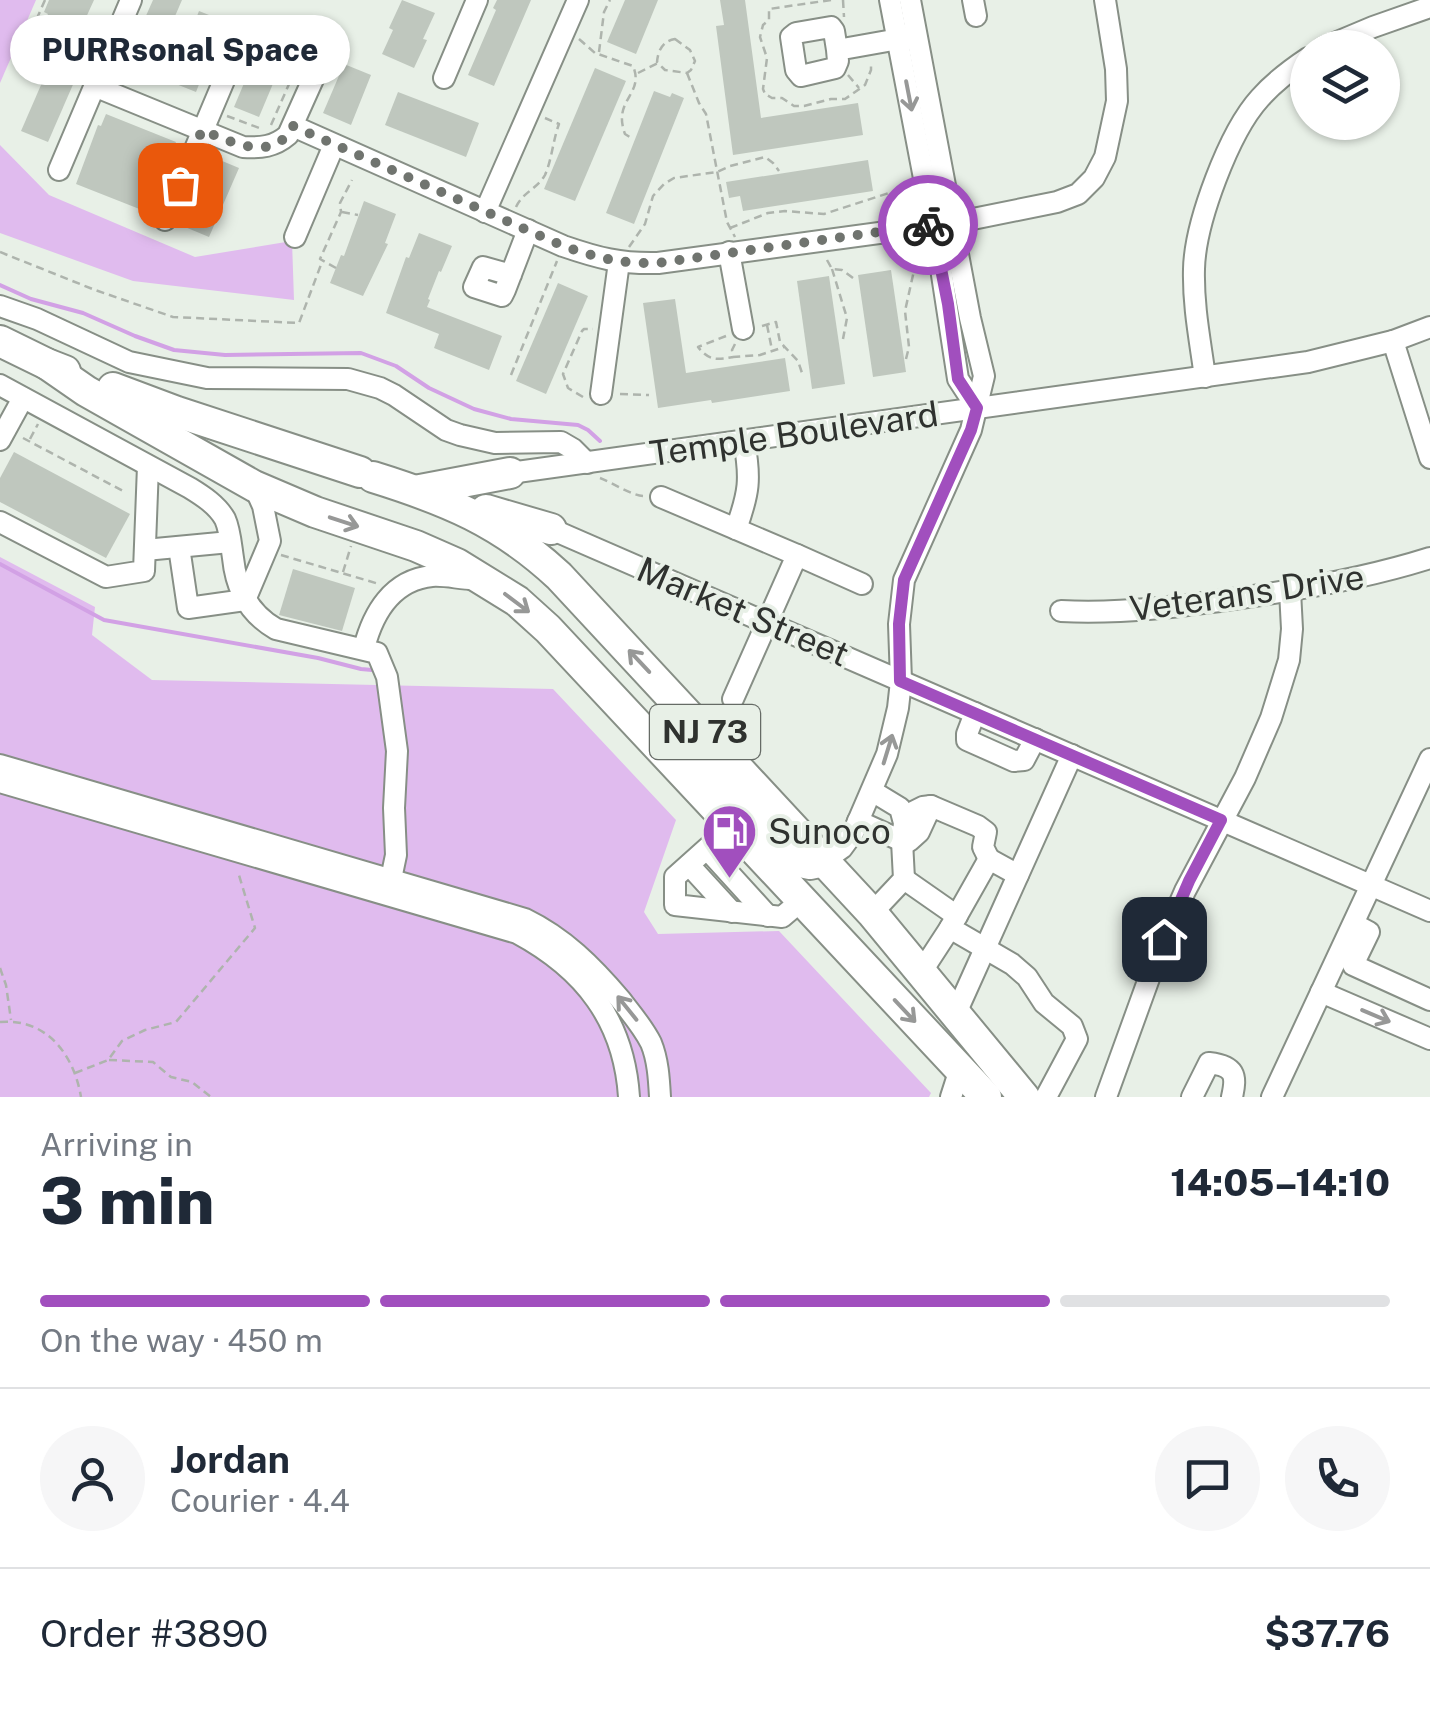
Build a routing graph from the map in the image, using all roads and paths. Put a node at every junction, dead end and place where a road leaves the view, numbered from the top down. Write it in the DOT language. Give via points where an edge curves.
graph roads {
  1 [pos="45,0"];
  2 [pos="131,0"];
  3 [pos="477,0"];
  4 [pos="578,0"];
  5 [pos="610,0"];
  6 [pos="890,0"];
  7 [pos="910,0"];
  8 [pos="1104,0"];
  9 [pos="1430,7"];
  10 [pos="1364,30"];
  11 [pos="564,32"];
  12 [pos="244,33"];
  13 [pos="907,37"];
  14 [pos="88,43"];
  15 [pos="837,50"];
  16 [pos="599,54"];
  17 [pos="323,58"];
  18 [pos="658,63"];
  19 [pos="1290,70"];
  20 [pos="688,73"];
  21 [pos="636,74"];
  22 [pos="444,78"];
  23 [pos="94,86"];
  24 [pos="211,110"];
  25 [pos="529,112"];
  26 [pos="293,126"];
  27 [pos="202,130"];
  28 [pos="633,139"];
  29 [pos="334,145"];
  30 [pos="59,170"];
  31 [pos="778,170"];
  32 [pos="717,172"];
  33 [pos="352,180"];
  34 [pos="341,212"];
  35 [pos="485,212"];
  36 [pos="358,215"];
  37 [pos="165,220"];
  38 [pos="907,220"];
  39 [pos="943,223"];
  40 [pos="519,226"];
  41 [pos="730,228"];
  42 [pos="295,237"];
  43 [pos="910,237"];
  44 [pos="823,239"];
  45 [pos="563,246"];
  46 [pos="0,252"];
  47 [pos="728,252"];
  48 [pos="322,262"];
  49 [pos="622,263"];
  50 [pos="336,268"];
  51 [pos="832,270"];
  52 [pos="511,275"];
  53 [pos="857,281"];
  54 [pos="0,306"];
  55 [pos="767,325"];
  56 [pos="1430,327"];
  57 [pos="743,329"];
  58 [pos="602,330"];
  59 [pos="843,339"];
  60 [pos="0,340"];
  61 [pos="1393,341"];
  62 [pos="784,347"];
  63 [pos="772,352"];
  64 [pos="733,357"];
  65 [pos="906,359"];
  66 [pos="47,364"];
  67 [pos="802,373"];
  68 [pos="511,376"];
  69 [pos="1205,376"];
  70 [pos="0,385"];
  71 [pos="602,394"];
  72 [pos="649,394"];
  73 [pos="23,398"];
  74 [pos="977,408"];
  75 [pos="41,418"];
  76 [pos="9,437"];
  77 [pos="29,441"];
  78 [pos="744,441"];
  79 [pos="1430,458"];
  80 [pos="148,466"];
  81 [pos="588,468"];
  82 [pos="510,473"];
  83 [pos="254,486"];
  84 [pos="416,490"];
  85 [pos="123,491"];
  86 [pos="661,497"];
  87 [pos="452,504"];
  88 [pos="0,522"];
  89 [pos="551,529"];
  90 [pos="736,529"];
  91 [pos="230,542"];
  92 [pos="352,542"];
  93 [pos="179,547"];
  94 [pos="145,550"];
  95 [pos="265,553"];
  96 [pos="797,555"];
  97 [pos="1430,558"];
  98 [pos="342,573"];
  99 [pos="484,580"];
  100 [pos="862,584"];
  101 [pos="381,585"];
  102 [pos="1290,591"];
  103 [pos="245,600"];
  104 [pos="1061,611"];
  105 [pos="766,622"];
  106 [pos="364,648"];
  107 [pos="900,681"];
  108 [pos="733,700"];
  109 [pos="619,706"];
  110 [pos="1072,755"];
  111 [pos="1430,758"];
  112 [pos="0,765"];
  113 [pos="0,782"];
  114 [pos="872,791"];
  115 [pos="930,806"];
  116 [pos="903,817"];
  117 [pos="1221,820"];
  118 [pos="858,822"];
  119 [pos="732,826"];
  120 [pos="902,840"];
  121 [pos="707,848"];
  122 [pos="989,859"];
  123 [pos="824,861"];
  124 [pos="237,862"];
  125 [pos="689,864"];
  126 [pos="1018,874"];
  127 [pos="391,879"];
  128 [pos="904,879"];
  129 [pos="1372,886"];
  130 [pos="802,902"];
  131 [pos="1430,911"];
  132 [pos="732,912"];
  133 [pos="872,913"];
  134 [pos="768,916"];
  135 [pos="954,922"];
  136 [pos="1354,924"];
  137 [pos="984,950"];
  138 [pos="1353,965"];
  139 [pos="0,968"];
  140 [pos="922,972"];
  141 [pos="1329,995"];
  142 [pos="1430,1000"];
  143 [pos="956,1013"];
  144 [pos="11,1021"];
  145 [pos="0,1022"];
  146 [pos="1430,1039"];
  147 [pos="108,1060"];
  148 [pos="76,1073"];
  149 [pos="956,1083"];
  150 [pos="81,1097"];
  151 [pos="211,1097"];
  152 [pos="629,1097"];
  153 [pos="660,1097"];
  154 [pos="986,1097"];
  155 [pos="1024,1097"];
  156 [pos="1046,1097"];
  157 [pos="1106,1097"];
  158 [pos="1192,1097"];
  159 [pos="1232,1097"];
  160 [pos="1272,1097"];
  1 -- 14 [label="path" via="40,22"];
  2 -- 23 [label="street"];
  3 -- 22 [label="street"];
  4 -- 11 [label="street"];
  5 -- 16 [label="path"];
  6 -- 13 [label="street"];
  7 -- 13 [label="street"];
  8 -- 39 [label="street" via="1117,102 1106,157 1094,178 1068,199"];
  9 -- 10 [label="street"];
  11 -- 16 [label="path"];
  11 -- 25 [label="street"];
  12 -- 24 [label="street"];
  13 -- 15 [label="street"];
  13 -- 39 [label="street"];
  16 -- 21 [label="path" via="633,66"];
  17 -- 24 [label="path" via="304,50 268,132"];
  17 -- 26 [label="street"];
  18 -- 20 [label="path"];
  18 -- 20 [label="path" via="662,46 681,40 695,61"];
  18 -- 21 [label="path"];
  19 -- 69 [label="street" via="1239,126 1206,210 1194,264"];
  20 -- 32 [label="path" via="706,114"];
  21 -- 28 [label="path" via="620,117"];
  23 -- 27 [label="street"];
  23 -- 30 [label="street"];
  24 -- 27 [label="street"];
  25 -- 35 [label="street"];
  25 -- 40 [label="path" via="559,124 544,176 520,199"];
  26 -- 27 [label="street" via="279,143 255,148"];
  26 -- 29 [label="street"];
  27 -- 37 [label="street"];
  29 -- 35 [label="street"];
  29 -- 42 [label="street"];
  31 -- 32 [label="path" via="765,158"];
  32 -- 41 [label="path"];
  32 -- 49 [label="path" via="674,178 658,190"];
  33 -- 34 [label="path"];
  34 -- 36 [label="path"];
  34 -- 48 [label="path"];
  35 -- 40 [label="street"];
  38 -- 41 [label="path" via="902,200 890,194 824,214 768,212"];
  39 -- 44 [label="street"];
  39 -- 74 [label="street" via="960,320 958,379"];
  40 -- 45 [label="street"];
  40 -- 52 [label="street"];
  41 -- 47 [label="path" via="736,244 728,244"];
  43 -- 65 [label="path" via="915,266 905,311"];
  44 -- 47 [label="street"];
  44 -- 51 [label="path"];
  45 -- 49 [label="street"];
  45 -- 68 [label="path"];
  46 -- 48 [label="path" via="173,317 299,323"];
  47 -- 49 [label="street"];
  47 -- 57 [label="street"];
  48 -- 50 [label="path"];
  49 -- 71 [label="street"];
  51 -- 53 [label="path"];
  51 -- 59 [label="path" via="847,318"];
  54 -- 81 [label="street" via="129,362 207,378 348,379 380,388 460,435 495,443 561,442"];
  55 -- 57 [label="path"];
  55 -- 62 [label="path" via="776,322"];
  55 -- 63 [label="path"];
  56 -- 61 [label="street, Temple Boulevard"];
  57 -- 64 [label="path"];
  57 -- 64 [label="path" via="698,348 715,361"];
  58 -- 71 [label="path" via="582,332 564,374 579,397"];
  60 -- 66 [label="highway, NJ 73"];
  61 -- 69 [label="street, Temple Boulevard" via="1308,362"];
  61 -- 79 [label="street"];
  62 -- 63 [label="path"];
  62 -- 67 [label="path"];
  63 -- 64 [label="path"];
  66 -- 83 [label="highway, NJ 73"];
  66 -- 84 [label="highway, NJ 73"];
  69 -- 74 [label="street, Temple Boulevard"];
  70 -- 73 [label="street"];
  71 -- 72 [label="path"];
  73 -- 76 [label="street"];
  73 -- 80 [label="street"];
  74 -- 78 [label="street, Temple Boulevard"];
  74 -- 107 [label="street" via="904,580"];
  75 -- 77 [label="path"];
  76 -- 77 [label="path"];
  77 -- 85 [label="path"];
  78 -- 81 [label="street, Temple Boulevard"];
  78 -- 90 [label="street" via="747,499"];
  80 -- 91 [label="street" via="211,502 226,521"];
  80 -- 94 [label="street"];
  81 -- 82 [label="street, Temple Boulevard"];
  81 -- 86 [label="path" via="636,495"];
  82 -- 84 [label="highway"];
  83 -- 95 [label="street" via="268,527"];
  83 -- 99 [label="highway, NJ 73, one-way" via="430,551"];
  84 -- 87 [label="highway, NJ 73"];
  86 -- 90 [label="street"];
  87 -- 89 [label="highway"];
  123 -- 87 [label="highway, NJ 73, one-way" via="559,576 494,526"];
  88 -- 94 [label="street" via="106,578 144,571"];
  89 -- 105 [label="street, Market Street"];
  90 -- 96 [label="street"];
  91 -- 93 [label="street"];
  91 -- 103 [label="street"];
  92 -- 98 [label="path"];
  93 -- 94 [label="street"];
  93 -- 103 [label="street" via="188,608"];
  95 -- 98 [label="path"];
  95 -- 103 [label="street"];
  96 -- 100 [label="street"];
  96 -- 105 [label="street"];
  97 -- 102 [label="street, Veterans Drive"];
  98 -- 101 [label="path"];
  99 -- 106 [label="street" via="432,576 402,587 380,606"];
  99 -- 109 [label="highway, NJ 73, one-way" via="533,615"];
  102 -- 104 [label="street, Veterans Drive" via="1131,611"];
  102 -- 117 [label="street" via="1285,680"];
  103 -- 106 [label="street" via="276,628"];
  105 -- 107 [label="street, Market Street"];
  105 -- 108 [label="street"];
  106 -- 127 [label="street" via="377,653 388,683 397,768"];
  107 -- 110 [label="street, Market Street"];
  114 -- 107 [label="street, one-way" via="892,738"];
  109 -- 119 [label="highway, NJ 73"];
  109 -- 123 [label="highway" via="710,773 796,861"];
  110 -- 117 [label="street, Market Street"];
  110 -- 126 [label="street"];
  111 -- 129 [label="street"];
  112 -- 127 [label="street"];
  113 -- 152 [label="street" via="517,933 568,968 598,1000 618,1040"];
  114 -- 116 [label="street"];
  114 -- 118 [label="street"];
  115 -- 116 [label="street"];
  115 -- 120 [label="street" via="915,838"];
  115 -- 122 [label="street" via="983,829"];
  116 -- 120 [label="street"];
  117 -- 129 [label="street, Market Street"];
  117 -- 157 [label="street" via="1172,920"];
  118 -- 120 [label="street"];
  118 -- 123 [label="street" via="842,848"];
  119 -- 121 [label="street"];
  119 -- 130 [label="highway, NJ 73"];
  120 -- 128 [label="street"];
  121 -- 125 [label="street"];
  121 -- 134 [label="street"];
  122 -- 126 [label="street"];
  122 -- 135 [label="street"];
  123 -- 133 [label="highway, NJ 73"];
  124 -- 147 [label="path" via="256,928 176,1022 122,1041"];
  125 -- 132 [label="street"];
  125 -- 132 [label="street" via="676,877 675,905"];
  126 -- 137 [label="street"];
  153 -- 127 [label="street, one-way" via="651,1043 578,954 525,919"];
  128 -- 133 [label="street"];
  128 -- 135 [label="street"];
  129 -- 131 [label="street, Market Street"];
  129 -- 136 [label="street"];
  130 -- 134 [label="street" via="782,917"];
  130 -- 149 [label="highway, NJ 73, one-way"];
  132 -- 134 [label="street"];
  133 -- 140 [label="highway, NJ 73"];
  135 -- 137 [label="street"];
  135 -- 140 [label="street"];
  136 -- 138 [label="street" via="1369,932"];
  136 -- 141 [label="street"];
  137 -- 143 [label="street"];
  137 -- 156 [label="street" via="1027,977 1076,1032"];
  138 -- 141 [label="street"];
  138 -- 142 [label="street"];
  139 -- 144 [label="path"];
  140 -- 143 [label="highway, NJ 73"];
  141 -- 146 [label="street, one-way"];
  141 -- 160 [label="street"];
  143 -- 155 [label="highway, NJ 73"];
  144 -- 145 [label="path"];
  144 -- 148 [label="path" via="45,1033"];
  147 -- 148 [label="path"];
  147 -- 151 [label="path" via="153,1062"];
  148 -- 150 [label="path"];
  149 -- 154 [label="highway, NJ 73"];
  158 -- 159 [label="street" via="1210,1063 1232,1071"];
}
